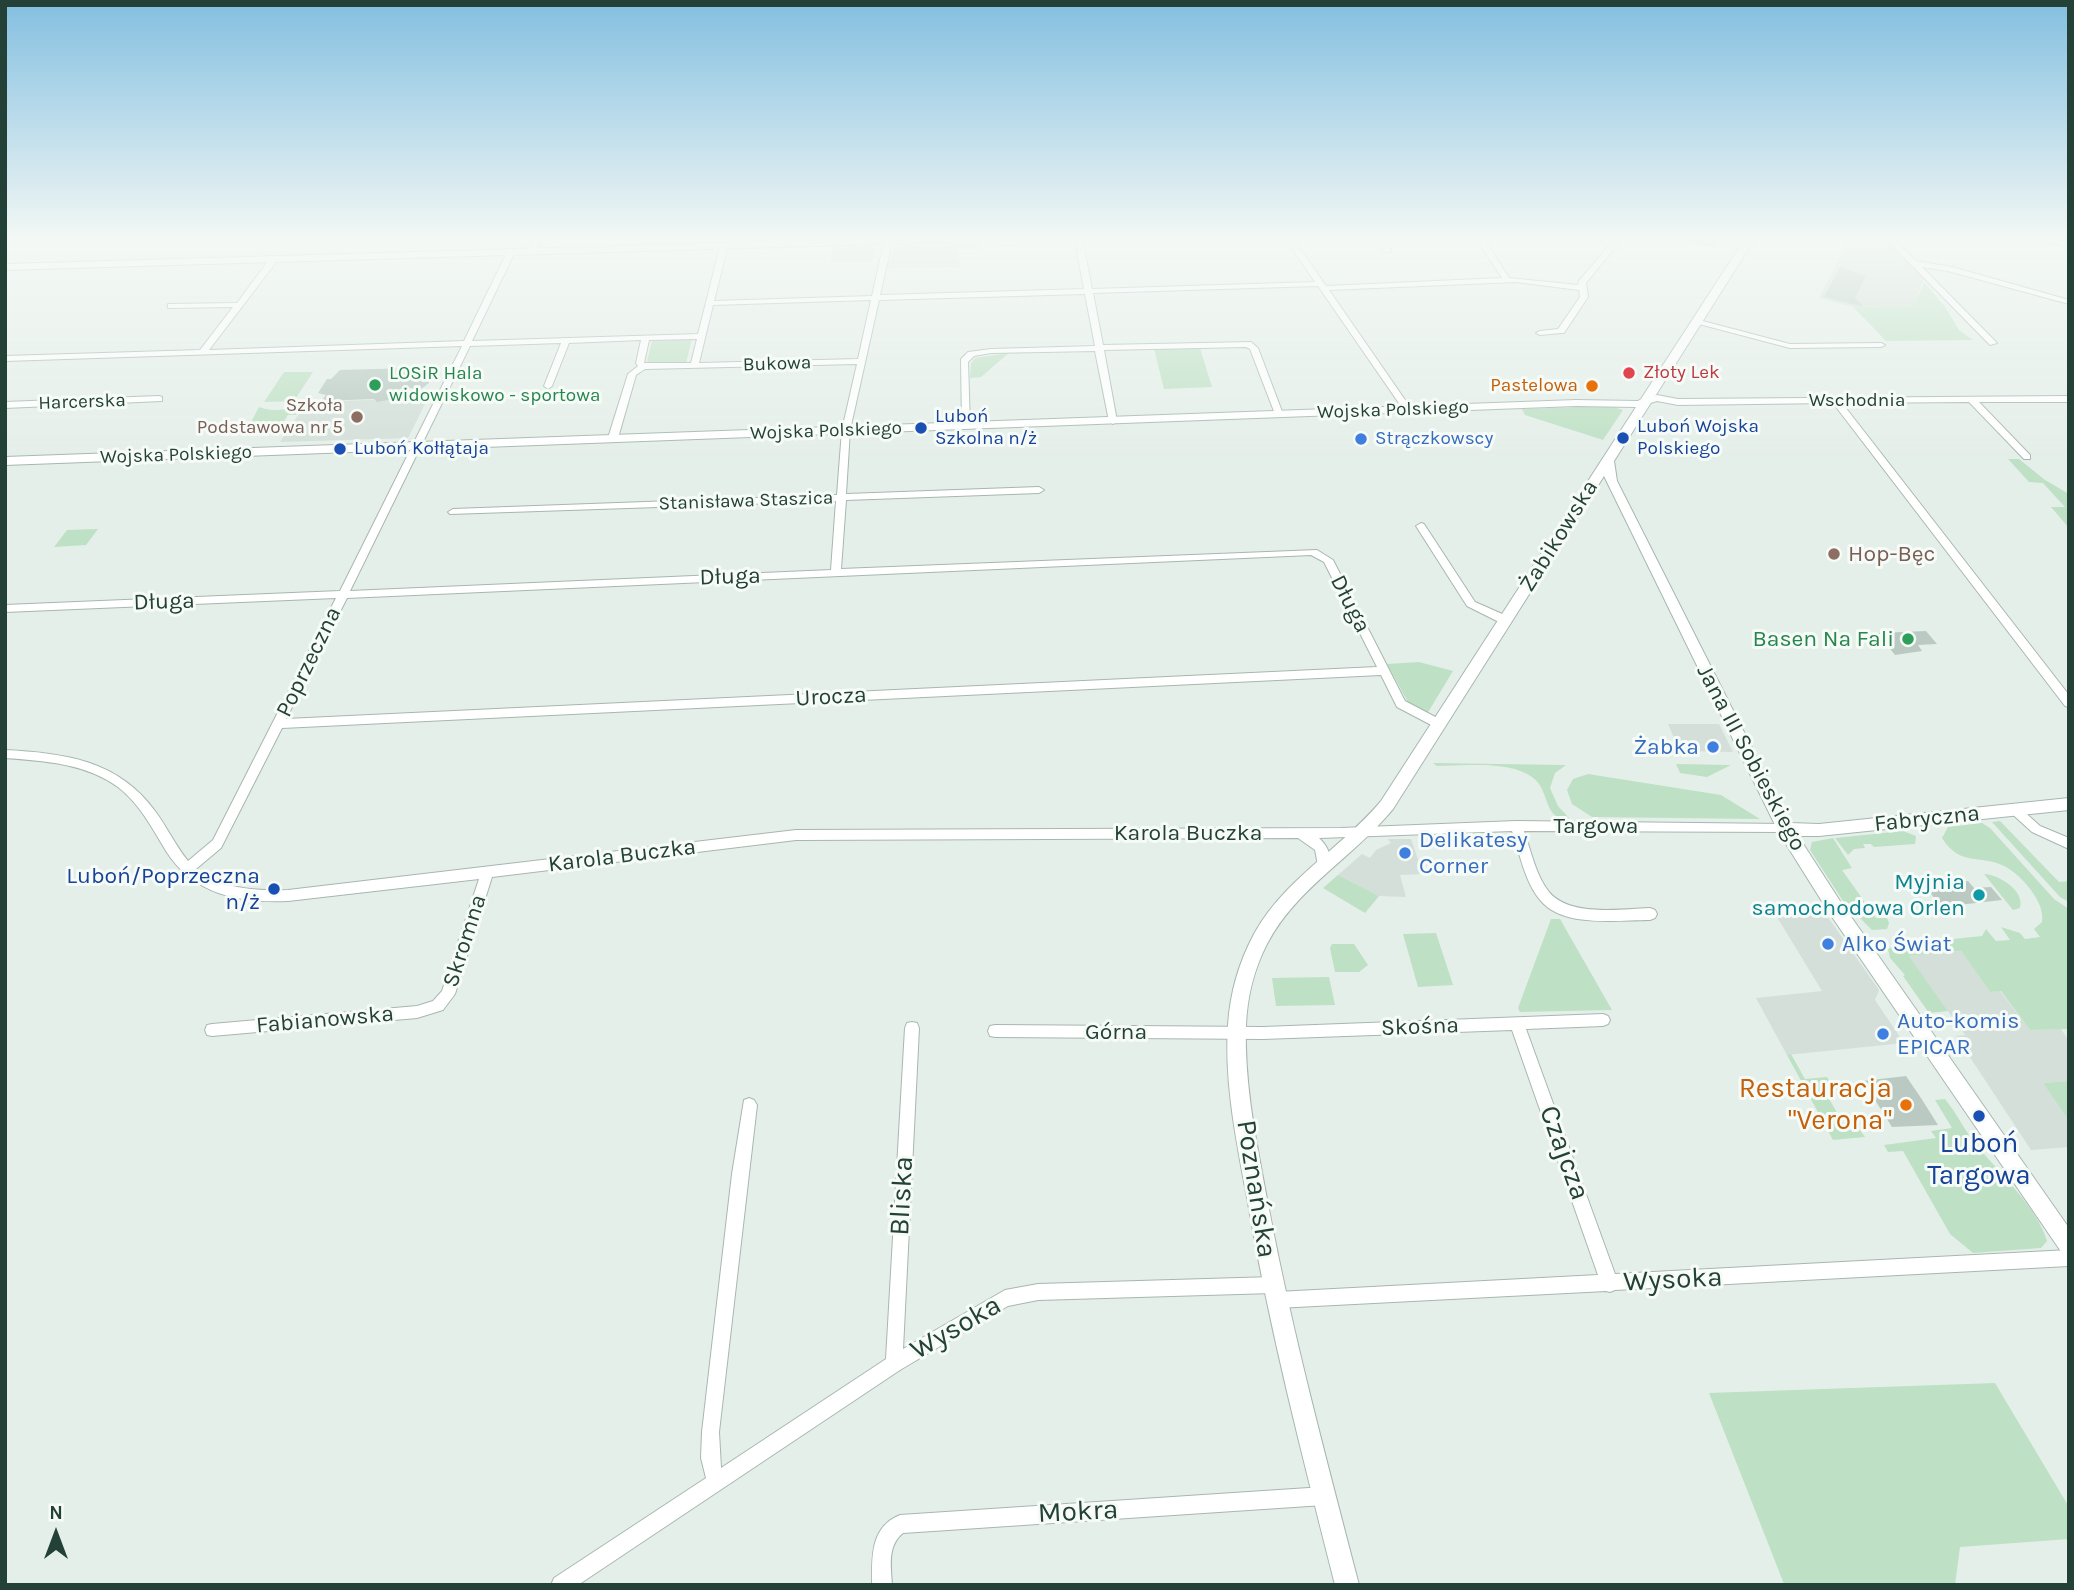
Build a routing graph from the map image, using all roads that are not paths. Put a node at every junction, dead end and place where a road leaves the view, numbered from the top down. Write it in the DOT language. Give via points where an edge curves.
graph roads {
  1 [pos="234,311"];
  2 [pos="483,311"];
  3 [pos="709,311"];
  4 [pos="871,311"];
  5 [pos="1093,311"];
  6 [pos="1340,311"];
  7 [pos="1575,311"];
  8 [pos="1704,311"];
  9 [pos="1962,311"];
  10 [pos="1698,321"];
  11 [pos="1539,333"];
  12 [pos="702,335"];
  13 [pos="646,337"];
  14 [pos="566,340"];
  15 [pos="1993,343"];
  16 [pos="467,344"];
  17 [pos="1881,345"];
  18 [pos="1099,348"];
  19 [pos="203,352"];
  20 [pos="5,359"];
  21 [pos="860,361"];
  22 [pos="694,367"];
  23 [pos="643,368"];
  24 [pos="548,386"];
  25 [pos="159,399"];
  26 [pos="2069,399"];
  27 [pos="1972,400"];
  28 [pos="1647,401"];
  29 [pos="1836,401"];
  30 [pos="5,405"];
  31 [pos="1408,410"];
  32 [pos="1278,411"];
  33 [pos="1113,421"];
  34 [pos="966,422"];
  35 [pos="846,430"];
  36 [pos="613,438"];
  37 [pos="418,446"];
  38 [pos="2027,457"];
  39 [pos="5,461"];
  40 [pos="1608,461"];
  41 [pos="1039,490"];
  42 [pos="1617,492"];
  43 [pos="1585,496"];
  44 [pos="840,498"];
  45 [pos="453,512"];
  46 [pos="1421,526"];
  47 [pos="836,572"];
  48 [pos="342,595"];
  49 [pos="5,609"];
  50 [pos="1506,620"];
  51 [pos="1384,671"];
  52 [pos="2069,703"];
  53 [pos="278,724"];
  54 [pos="1439,724"];
  55 [pos="5,754"];
  56 [pos="2069,804"];
  57 [pos="2015,810"];
  58 [pos="1516,826"];
  59 [pos="1785,829"];
  60 [pos="1365,832"];
  61 [pos="1296,833"];
  62 [pos="2069,844"];
  63 [pos="1324,866"];
  64 [pos="187,869"];
  65 [pos="487,873"];
  66 [pos="1650,914"];
  67 [pos="438,1006"];
  68 [pos="1603,1020"];
  69 [pos="1517,1023"];
  70 [pos="912,1028"];
  71 [pos="212,1030"];
  72 [pos="995,1031"];
  73 [pos="1236,1033"];
  74 [pos="749,1105"];
  75 [pos="2066,1238"];
  76 [pos="2069,1258"];
  77 [pos="1610,1284"];
  78 [pos="1275,1293"];
  79 [pos="894,1364"];
  80 [pos="716,1481"];
  81 [pos="1324,1496"];
  82 [pos="561,1585"];
  83 [pos="882,1585"];
  84 [pos="1347,1585"];
  1 -- 19 [label="street"];
  2 -- 16 [label="street, Poprzeczna"];
  3 -- 12 [label="street"];
  4 -- 21 [label="street"];
  5 -- 18 [label="street"];
  6 -- 31 [label="street"];
  7 -- 11 [label="street" via="1561,331"];
  8 -- 10 [label="street, Żabikowska"];
  9 -- 15 [label="street"];
  10 -- 17 [label="street" via="1785,345"];
  10 -- 28 [label="street, Żabikowska"];
  12 -- 13 [label="street"];
  12 -- 22 [label="street"];
  13 -- 14 [label="street"];
  13 -- 23 [label="street"];
  14 -- 16 [label="street"];
  14 -- 24 [label="street"];
  16 -- 19 [label="street"];
  16 -- 37 [label="street, Poprzeczna"];
  18 -- 32 [label="street" via="1251,345"];
  18 -- 33 [label="street"];
  18 -- 34 [label="street" via="971,354 964,361"];
  19 -- 20 [label="street"];
  21 -- 22 [label="street, Bukowa"];
  21 -- 35 [label="street"];
  22 -- 23 [label="street, Bukowa"];
  23 -- 36 [label="street" via="632,374"];
  25 -- 30 [label="street, Harcerska"];
  26 -- 27 [label="street, Wschodnia"];
  27 -- 29 [label="street, Wschodnia"];
  27 -- 38 [label="street"];
  28 -- 29 [label="street, Wschodnia"];
  28 -- 31 [label="street, Wojska Polskiego"];
  28 -- 40 [label="street, Żabikowska"];
  29 -- 52 [label="street"];
  31 -- 32 [label="street, Wojska Polskiego"];
  32 -- 33 [label="street, Wojska Polskiego"];
  33 -- 34 [label="street, Wojska Polskiego"];
  34 -- 35 [label="street, Wojska Polskiego"];
  35 -- 36 [label="street, Wojska Polskiego"];
  35 -- 44 [label="street"];
  36 -- 37 [label="street, Wojska Polskiego"];
  37 -- 39 [label="street, Wojska Polskiego"];
  37 -- 48 [label="street, Poprzeczna"];
  40 -- 42 [label="street, Jana III Sobieskiego"];
  40 -- 43 [label="street, Żabikowska"];
  41 -- 44 [label="street, Stanisława Staszica"];
  42 -- 43 [label="street"];
  42 -- 59 [label="street, Jana III Sobieskiego"];
  43 -- 50 [label="street, Żabikowska"];
  44 -- 45 [label="street, Stanisława Staszica"];
  44 -- 47 [label="street"];
  46 -- 50 [label="street" via="1471,604"];
  47 -- 48 [label="street, Długa"];
  47 -- 51 [label="street, Długa" via="1317,552 1328,560"];
  48 -- 49 [label="street, Długa"];
  48 -- 53 [label="street, Poprzeczna"];
  50 -- 54 [label="street, Żabikowska"];
  51 -- 53 [label="street, Urocza"];
  51 -- 54 [label="street, Długa" via="1402,706"];
  53 -- 64 [label="street, Poprzeczna" via="217,844"];
  54 -- 60 [label="street, Żabikowska"];
  55 -- 64 [label="street, Karola Buczka" via="66,758 110,775 141,801"];
  56 -- 57 [label="street, Fabryczna"];
  57 -- 59 [label="street, Fabryczna" via="1819,830"];
  57 -- 62 [label="street" via="2036,829"];
  58 -- 59 [label="street, Targowa"];
  58 -- 60 [label="street, Targowa"];
  58 -- 66 [label="street" via="1542,892 1557,908 1573,914"];
  59 -- 75 [label="street, Jana III Sobieskiego"];
  60 -- 61 [label="street, Karola Buczka"];
  60 -- 63 [label="street, Poznańska"];
  61 -- 63 [label="street, Karola Buczka" via="1319,844"];
  61 -- 65 [label="street, Karola Buczka" via="796,835"];
  63 -- 73 [label="street, Poznańska" via="1279,909 1261,937 1243,986"];
  64 -- 65 [label="street, Karola Buczka" via="218,888 271,895"];
  65 -- 67 [label="street, Skromna" via="451,986"];
  67 -- 71 [label="street, Fabianowska" via="417,1012"];
  68 -- 69 [label="street, Skośna"];
  69 -- 73 [label="street, Skośna"];
  69 -- 77 [label="street, Czajcza"];
  70 -- 79 [label="street, Bliska"];
  72 -- 73 [label="street, Górna"];
  73 -- 78 [label="street, Poznańska" via="1251,1165"];
  74 -- 80 [label="street" via="712,1435 711,1468"];
  76 -- 77 [label="street, Wysoka"];
  77 -- 78 [label="street, Wysoka"];
  78 -- 79 [label="street, Wysoka" via="1026,1293 995,1303"];
  78 -- 81 [label="street, Poznańska"];
  79 -- 80 [label="street, Wysoka"];
  80 -- 82 [label="street, Wysoka"];
  81 -- 83 [label="street, Mokra" via="900,1524 884,1542"];
  81 -- 84 [label="street, Poznańska"];
}
